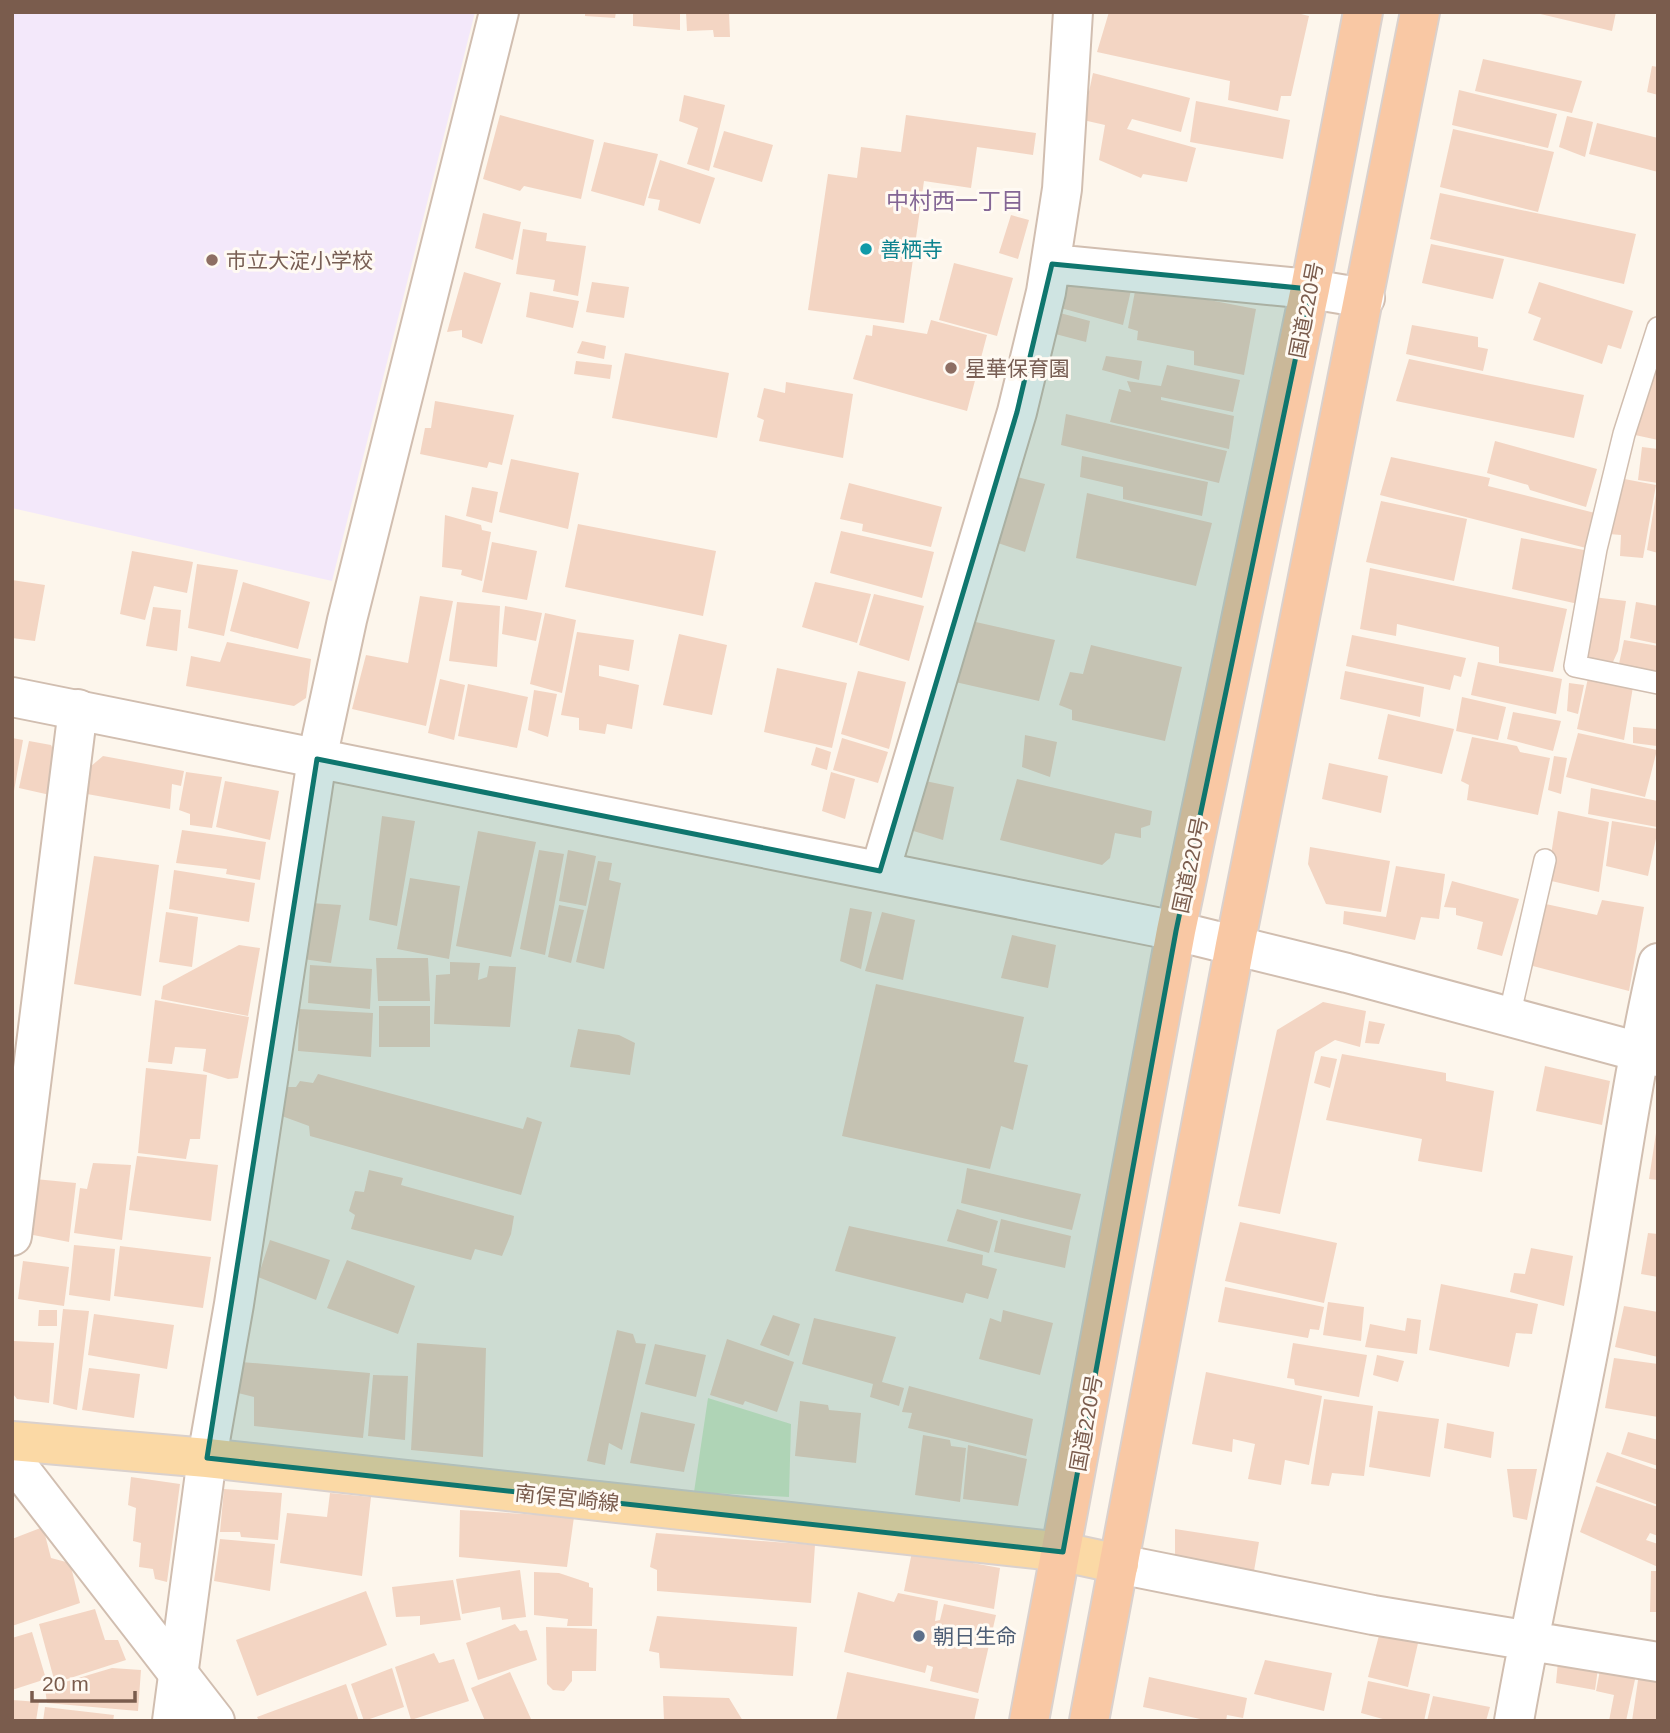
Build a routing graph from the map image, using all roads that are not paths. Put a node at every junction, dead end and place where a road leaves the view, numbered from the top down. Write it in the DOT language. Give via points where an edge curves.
graph roads {
  1 [pos="499,12"];
  2 [pos="1073,12"];
  3 [pos="1363,12"];
  4 [pos="1420,12"];
  5 [pos="1052,264"];
  6 [pos="1310,289"];
  7 [pos="1365,298"];
  8 [pos="1658,328"];
  9 [pos="1658,683"];
  10 [pos="12,697"];
  11 [pos="78,709"];
  12 [pos="317,759"];
  13 [pos="1545,860"];
  14 [pos="880,871"];
  15 [pos="1176,931"];
  16 [pos="1235,945"];
  17 [pos="1658,963"];
  18 [pos="1509,1017"];
  19 [pos="1648,1054"];
  20 [pos="12,1236"];
  21 [pos="12,1441"];
  22 [pos="207,1458"];
  23 [pos="12,1459"];
  24 [pos="1063,1552"];
  25 [pos="1119,1564"];
  26 [pos="1528,1641"];
  27 [pos="1658,1662"];
  28 [pos="180,1673"];
  29 [pos="173,1721"];
  30 [pos="215,1721"];
  31 [pos="1029,1721"];
  32 [pos="1089,1721"];
  33 [pos="1514,1721"];
  1 -- 12 [label="street" via="347,620"];
  2 -- 5 [label="street" via="1062,189"];
  3 -- 6 [label="highway, 国道220号"];
  4 -- 7 [label="highway"];
  5 -- 6 [label="street"];
  5 -- 14 [label="street" via="1017,412"];
  6 -- 7 [label="street"];
  6 -- 15 [label="highway, 国道220号"];
  7 -- 16 [label="highway"];
  8 -- 9 [label="lane" via="1624,434 1596,549 1575,666"];
  10 -- 11 [label="street"];
  11 -- 12 [label="street"];
  11 -- 20 [label="street"];
  12 -- 14 [label="street"];
  12 -- 22 [label="street"];
  13 -- 18 [label="lane"];
  14 -- 15 [label="street"];
  15 -- 16 [label="street"];
  15 -- 24 [label="highway, 国道220号"];
  16 -- 18 [label="street"];
  16 -- 25 [label="highway"];
  17 -- 19 [label="street"];
  18 -- 19 [label="street"];
  19 -- 26 [label="street"];
  21 -- 22 [label="main road, 南俣宮崎線"];
  22 -- 24 [label="main road, 南俣宮崎線"];
  22 -- 28 [label="street"];
  23 -- 28 [label="street"];
  24 -- 25 [label="main road, 南俣宮崎線"];
  24 -- 31 [label="highway, 国道220号"];
  25 -- 26 [label="street"];
  25 -- 32 [label="highway"];
  26 -- 27 [label="street"];
  26 -- 33 [label="street"];
  28 -- 29 [label="street"];
  28 -- 30 [label="street"];
}
